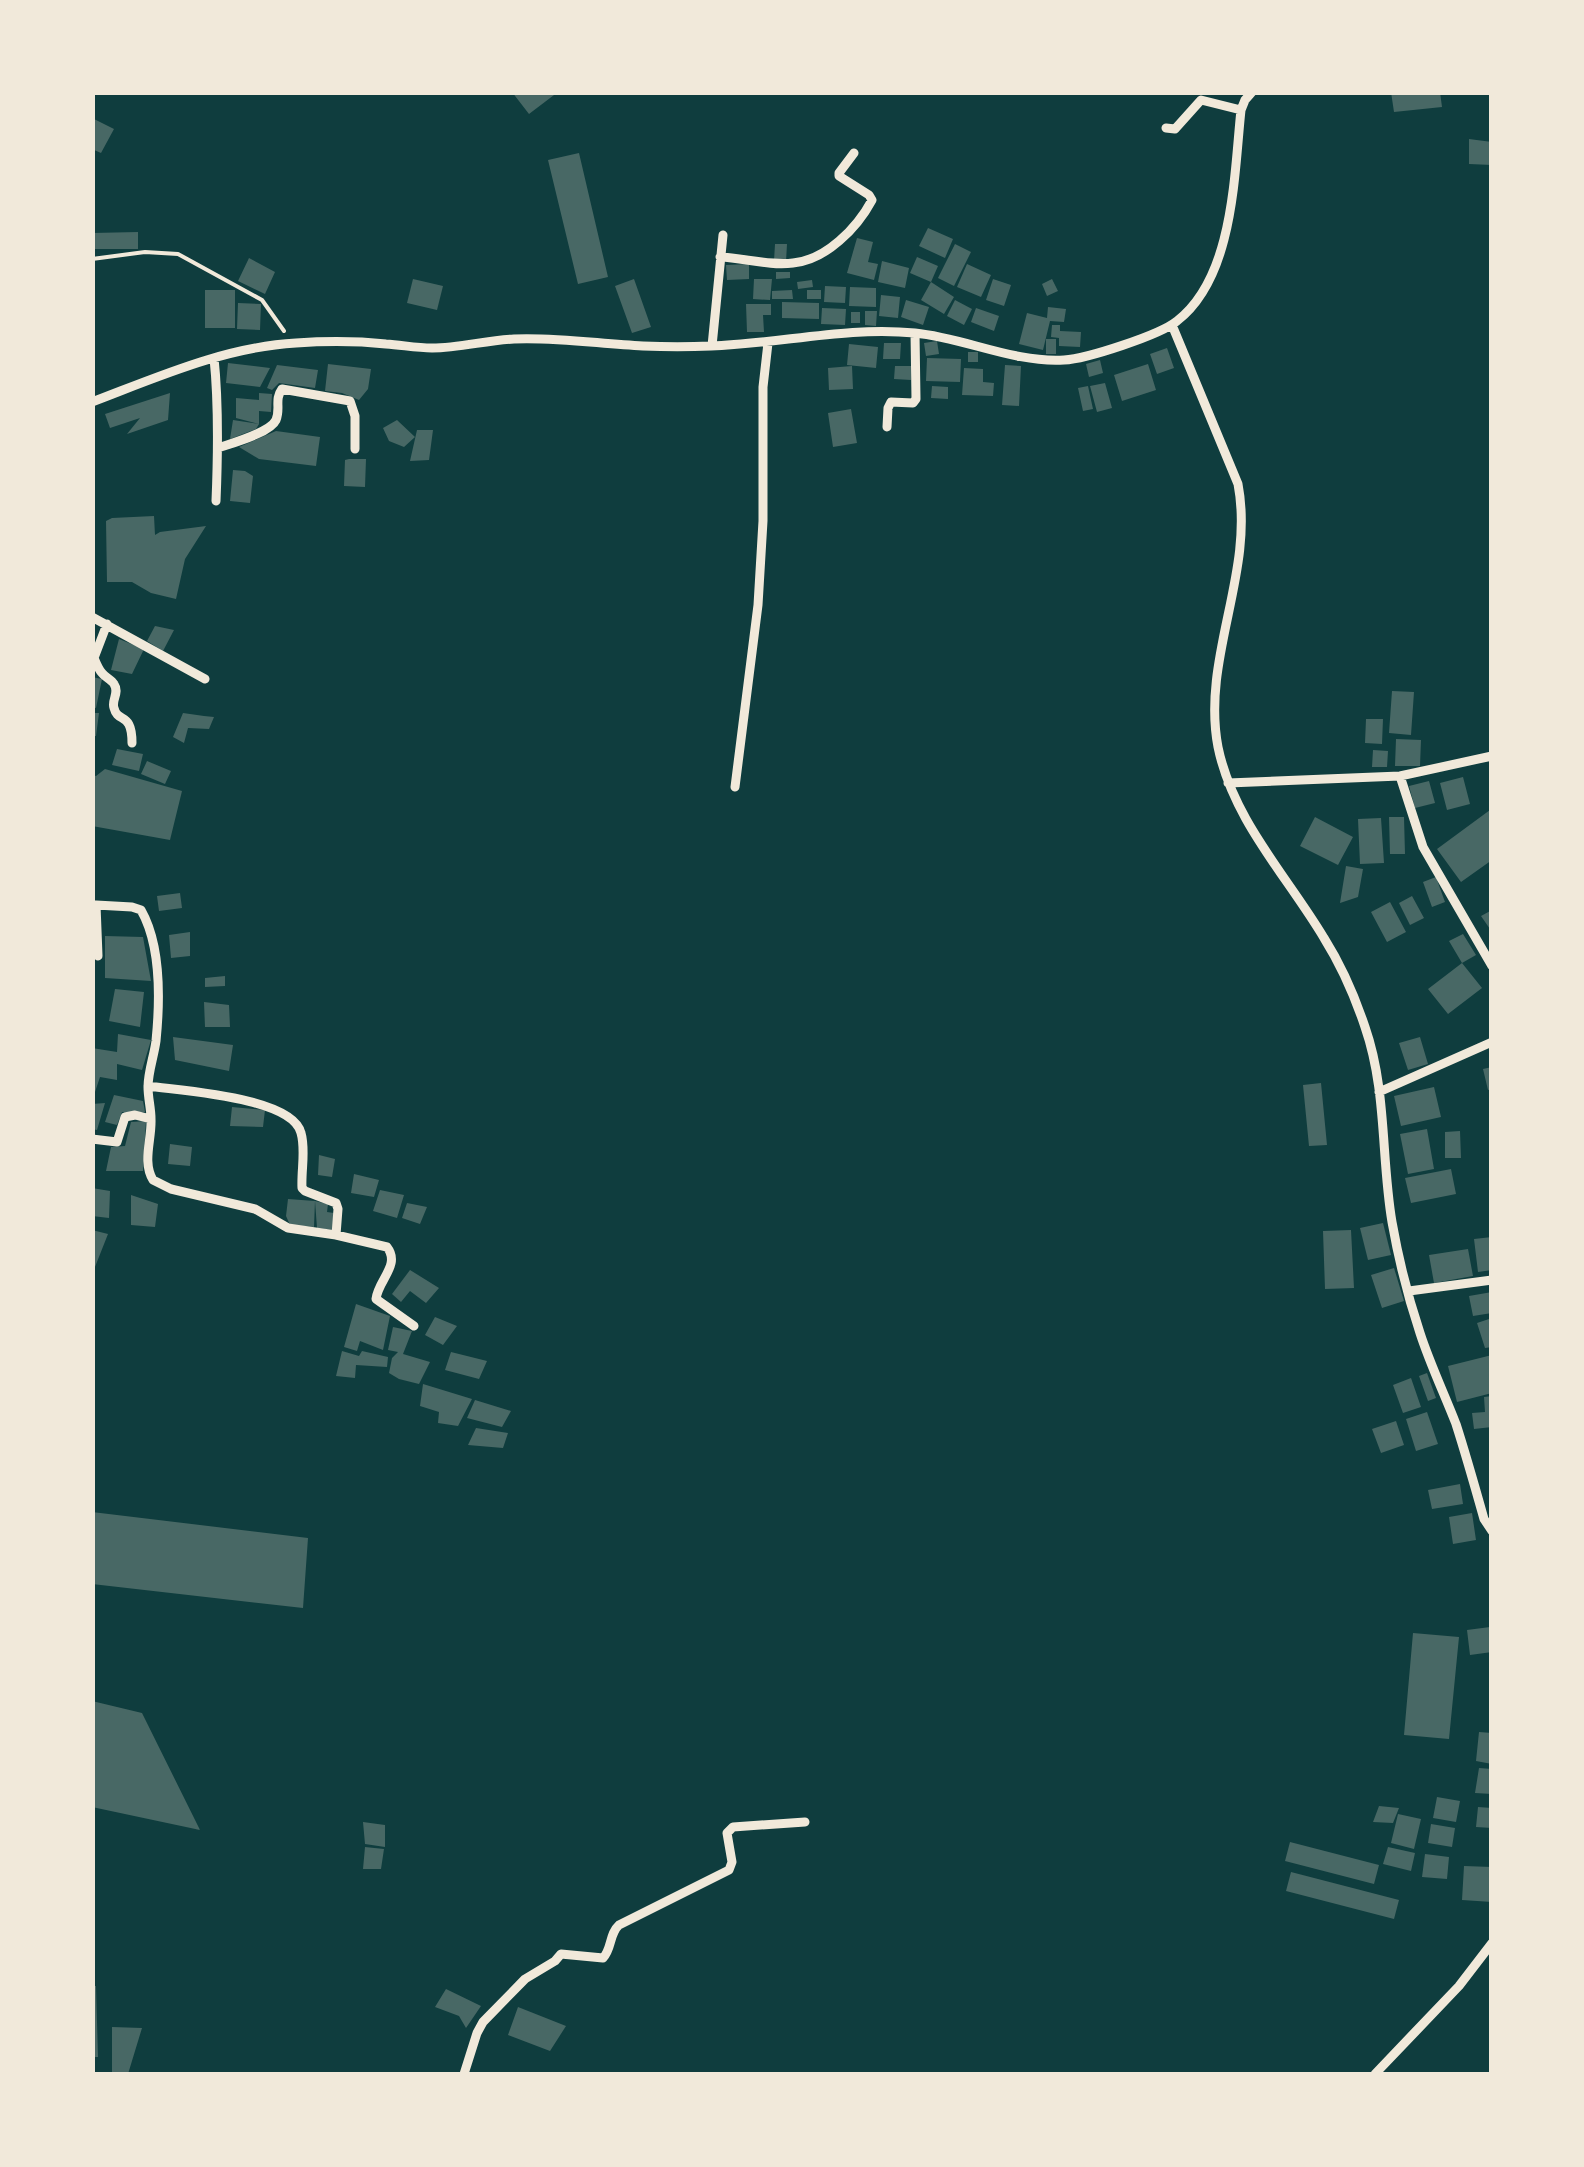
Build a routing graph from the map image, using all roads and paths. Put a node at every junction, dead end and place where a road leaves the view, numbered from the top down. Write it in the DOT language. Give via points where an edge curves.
graph roads {
  1 [pos="1252,92"];
  2 [pos="1241,110"];
  3 [pos="1166,128"];
  4 [pos="854,153"];
  5 [pos="723,236"];
  6 [pos="720,257"];
  7 [pos="92,259"];
  8 [pos="1172,325"];
  9 [pos="915,333"];
  10 [pos="292,343"];
  11 [pos="768,343"];
  12 [pos="712,346"];
  13 [pos="214,358"];
  14 [pos="92,402"];
  15 [pos="888,427"];
  16 [pos="218,448"];
  17 [pos="355,449"];
  18 [pos="216,502"];
  19 [pos="92,616"];
  20 [pos="107,624"];
  21 [pos="205,679"];
  22 [pos="132,743"];
  23 [pos="1492,756"];
  24 [pos="1400,776"];
  25 [pos="1228,783"];
  26 [pos="735,787"];
  27 [pos="94,905"];
  28 [pos="98,956"];
  29 [pos="1492,966"];
  30 [pos="1492,1042"];
  31 [pos="148,1086"];
  32 [pos="1379,1092"];
  33 [pos="151,1118"];
  34 [pos="92,1138"];
  35 [pos="336,1235"];
  36 [pos="1492,1280"];
  37 [pos="1409,1291"];
  38 [pos="414,1326"];
  39 [pos="1492,1532"];
  40 [pos="805,1822"];
  41 [pos="1492,1942"];
  42 [pos="464,2074"];
  43 [pos="1375,2074"];
  1 -- 2 [label="street"];
  2 -- 3 [label="street" via="1201,100 1174,129"];
  2 -- 8 [label="street" via="1233,204 1222,245 1204,293"];
  4 -- 6 [label="street" via="840,176 872,200 850,232 802,262"];
  5 -- 6 [label="street"];
  6 -- 12 [label="street"];
  7 -- 10 [label="path" via="178,254 262,300"];
  8 -- 9 [label="street" via="1064,360"];
  8 -- 25 [label="street" via="1240,497 1238,565 1215,683"];
  9 -- 11 [label="street"];
  9 -- 15 [label="street" via="916,399 891,402"];
  10 -- 12 [label="street" via="432,348 542,339"];
  10 -- 13 [label="street"];
  11 -- 12 [label="street"];
  11 -- 26 [label="street" via="759,588"];
  13 -- 14 [label="street"];
  13 -- 16 [label="street"];
  16 -- 17 [label="street" via="271,426 282,389 352,403"];
  16 -- 18 [label="street"];
  19 -- 20 [label="street"];
  20 -- 21 [label="street"];
  20 -- 22 [label="street" via="94,658 114,682 113,706 128,720"];
  23 -- 24 [label="street"];
  24 -- 25 [label="street"];
  24 -- 29 [label="street" via="1423,847"];
  25 -- 32 [label="street" via="1346,979"];
  27 -- 28 [label="street"];
  27 -- 31 [label="street" via="138,908 145,918 159,995"];
  30 -- 32 [label="street"];
  31 -- 33 [label="street"];
  31 -- 35 [label="street" via="264,1104 291,1116 302,1134 302,1188 336,1203"];
  32 -- 37 [label="street" via="1392,1222"];
  33 -- 34 [label="street" via="125,1117 117,1142"];
  33 -- 35 [label="street" via="148,1164 158,1184 256,1209 294,1230"];
  35 -- 38 [label="street" via="387,1247 392,1261 376,1299"];
  36 -- 37 [label="street"];
  37 -- 39 [label="street"];
  40 -- 42 [label="street" via="733,1827 727,1833 728,1870 619,1925 606,1956 558,1957 525,1979 477,2032"];
  41 -- 43 [label="street"];
}
